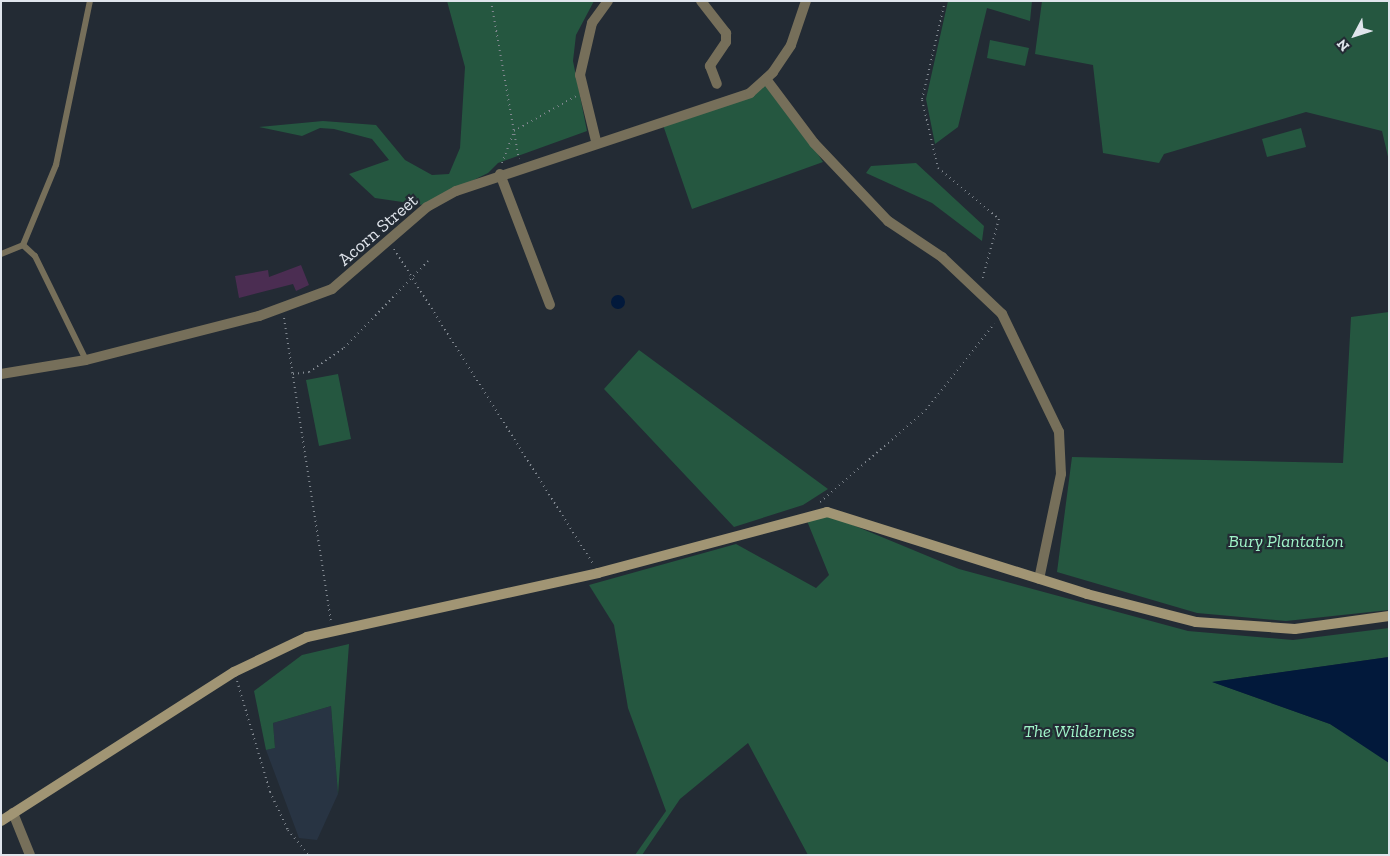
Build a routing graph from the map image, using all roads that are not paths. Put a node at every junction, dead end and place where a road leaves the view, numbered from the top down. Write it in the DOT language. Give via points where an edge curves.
graph roads {
  1 [pos="90,1"];
  2 [pos="608,1"];
  3 [pos="701,1"];
  4 [pos="806,1"];
  5 [pos="766,79"];
  6 [pos="717,84"];
  7 [pos="596,141"];
  8 [pos="502,173"];
  9 [pos="23,245"];
  10 [pos="1,254"];
  11 [pos="550,305"];
  12 [pos="86,360"];
  13 [pos="1,374"];
  14 [pos="1039,579"];
  15 [pos="1389,616"];
  16 [pos="13,813"];
  17 [pos="1,821"];
  18 [pos="30,855"];
  1 -- 9 [label="lane" via="56,165"];
  2 -- 7 [label="street" via="592,23 583,49 584,91"];
  3 -- 6 [label="street" via="726,33 726,42 710,66"];
  4 -- 5 [label="street, Acorn Street" via="791,45"];
  5 -- 7 [label="street, Acorn Street" via="750,93 713,108"];
  5 -- 14 [label="street" via="814,143 888,221 979,288 1002,314 1059,432 1061,474"];
  7 -- 8 [label="street, Acorn Street"];
  8 -- 11 [label="street"];
  8 -- 12 [label="street, Acorn Street" via="427,207 332,289 283,309"];
  9 -- 10 [label="lane"];
  9 -- 12 [label="lane" via="34,256"];
  12 -- 13 [label="street, Acorn Street"];
  14 -- 15 [label="main road" via="1196,622 1242,628 1295,629"];
  14 -- 16 [label="main road" via="898,536 856,518 826,512 808,516 598,573 431,612 333,629 268,653"];
  16 -- 17 [label="main road"];
  16 -- 18 [label="street"];
}
